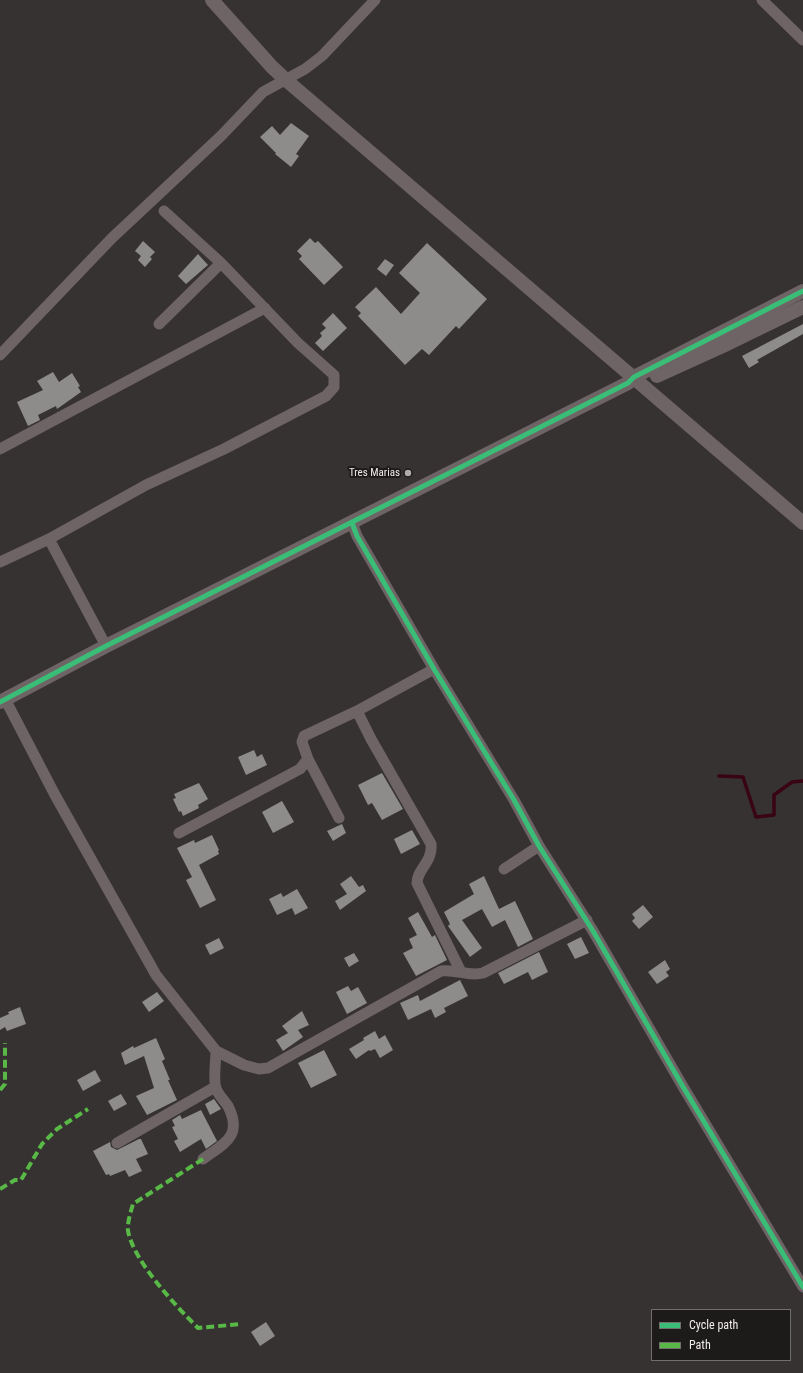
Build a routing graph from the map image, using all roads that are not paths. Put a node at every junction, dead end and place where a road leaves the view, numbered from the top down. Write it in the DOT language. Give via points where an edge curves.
graph roads {
  1 [pos="212,0"];
  2 [pos="375,0"];
  3 [pos="762,0"];
  4 [pos="803,40"];
  5 [pos="286,80"];
  6 [pos="164,211"];
  7 [pos="221,263"];
  8 [pos="803,291"];
  9 [pos="803,307"];
  10 [pos="265,308"];
  11 [pos="159,324"];
  12 [pos="0,355"];
  13 [pos="635,381"];
  14 [pos="0,449"];
  15 [pos="352,523"];
  16 [pos="803,523"];
  17 [pos="49,539"];
  18 [pos="0,562"];
  19 [pos="106,646"];
  20 [pos="434,669"];
  21 [pos="3,700"];
  22 [pos="358,711"];
  23 [pos="308,759"];
  24 [pos="339,818"];
  25 [pos="179,833"];
  26 [pos="539,846"];
  27 [pos="504,869"];
  28 [pos="587,920"];
  29 [pos="461,972"];
  30 [pos="216,1051"];
  31 [pos="215,1087"];
  32 [pos="117,1143"];
  33 [pos="203,1159"];
  34 [pos="803,1287"];
  1 -- 5 [label="street"];
  2 -- 5 [label="street" via="322,56 305,70"];
  3 -- 4 [label="street"];
  5 -- 12 [label="street" via="263,92 222,136 112,238"];
  5 -- 13 [label="street"];
  6 -- 7 [label="street"];
  7 -- 10 [label="street"];
  7 -- 11 [label="street"];
  8 -- 13 [label="street"];
  9 -- 13 [label="street" via="723,346"];
  10 -- 14 [label="street"];
  10 -- 17 [label="street" via="298,343 334,375 335,381 331,392 224,449 146,485"];
  13 -- 15 [label="street"];
  13 -- 16 [label="street"];
  15 -- 19 [label="street"];
  15 -- 20 [label="street" via="357,536"];
  17 -- 18 [label="street"];
  17 -- 19 [label="street"];
  19 -- 21 [label="street"];
  20 -- 22 [label="street"];
  20 -- 26 [label="street" via="510,793"];
  21 -- 30 [label="street" via="156,975"];
  22 -- 23 [label="street" via="304,736 302,742"];
  22 -- 29 [label="street" via="371,739 431,844 429,860 417,884"];
  23 -- 24 [label="street"];
  23 -- 25 [label="street" via="300,769"];
  26 -- 27 [label="street"];
  26 -- 28 [label="street"];
  28 -- 29 [label="street" via="483,973 470,975"];
  28 -- 34 [label="street"];
  29 -- 30 [label="street" via="441,971 268,1068 259,1069 244,1065"];
  30 -- 31 [label="street"];
  31 -- 32 [label="street"];
  31 -- 33 [label="street" via="228,1106 234,1130 225,1144"];
}
